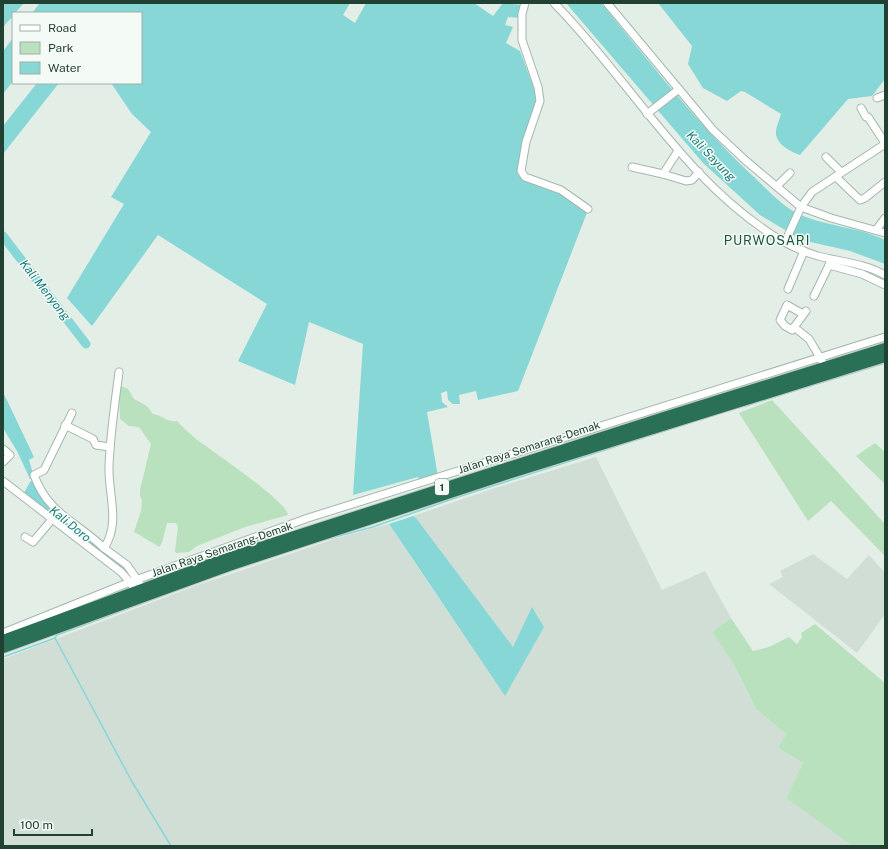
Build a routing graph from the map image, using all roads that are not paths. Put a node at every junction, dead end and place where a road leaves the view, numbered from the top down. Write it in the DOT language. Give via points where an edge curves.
graph roads {
  1 [pos="525,3"];
  2 [pos="554,3"];
  3 [pos="607,3"];
  4 [pos="678,90"];
  5 [pos="885,95"];
  6 [pos="877,98"];
  7 [pos="861,108"];
  8 [pos="647,114"];
  9 [pos="885,144"];
  10 [pos="678,151"];
  11 [pos="826,157"];
  12 [pos="632,167"];
  13 [pos="699,172"];
  14 [pos="790,173"];
  15 [pos="663,174"];
  16 [pos="838,175"];
  17 [pos="885,182"];
  18 [pos="777,186"];
  19 [pos="588,209"];
  20 [pos="800,210"];
  21 [pos="885,218"];
  22 [pos="876,230"];
  23 [pos="885,233"];
  24 [pos="785,242"];
  25 [pos="804,251"];
  26 [pos="831,262"];
  27 [pos="885,275"];
  28 [pos="885,285"];
  29 [pos="788,289"];
  30 [pos="814,296"];
  31 [pos="794,327"];
  32 [pos="885,337"];
  33 [pos="885,348"];
  34 [pos="885,357"];
  35 [pos="822,362"];
  36 [pos="119,372"];
  37 [pos="72,413"];
  38 [pos="666,421"];
  39 [pos="65,425"];
  40 [pos="110,447"];
  41 [pos="3,449"];
  42 [pos="3,462"];
  43 [pos="3,481"];
  44 [pos="3,487"];
  45 [pos="22,499"];
  46 [pos="52,515"];
  47 [pos="308,518"];
  48 [pos="315,529"];
  49 [pos="25,537"];
  50 [pos="92,543"];
  51 [pos="104,548"];
  52 [pos="138,580"];
  53 [pos="134,590"];
  54 [pos="3,633"];
  55 [pos="3,640"];
  56 [pos="3,648"];
  1 -- 19 [label="street" via="522,14 522,40 538,87 540,101 526,142 521,171 525,177 561,190"];
  2 -- 8 [label="street" via="609,64"];
  3 -- 4 [label="street"];
  4 -- 8 [label="street"];
  4 -- 18 [label="street" via="713,130"];
  5 -- 6 [label="street"];
  7 -- 9 [label="street"];
  8 -- 10 [label="street"];
  9 -- 16 [label="street"];
  10 -- 13 [label="street"];
  10 -- 15 [label="street"];
  11 -- 16 [label="street"];
  12 -- 15 [label="street"];
  13 -- 15 [label="street" via="689,182"];
  13 -- 24 [label="street" via="734,207"];
  14 -- 18 [label="street"];
  16 -- 17 [label="street" via="860,200"];
  16 -- 20 [label="street" via="812,192"];
  18 -- 20 [label="street"];
  20 -- 22 [label="street"];
  20 -- 24 [label="street"];
  21 -- 22 [label="street"];
  22 -- 23 [label="street"];
  24 -- 25 [label="street"];
  25 -- 26 [label="street"];
  25 -- 29 [label="street"];
  26 -- 27 [label="street" via="863,265"];
  26 -- 28 [label="street"];
  26 -- 30 [label="street"];
  31 -- 31 [label="street" via="804,313 785,305 780,322 790,330"];
  31 -- 35 [label="street" via="809,339"];
  32 -- 35 [label="street"];
  33 -- 35 [label="highway, Jalan Raya Semarang-Demak / 1"];
  34 -- 38 [label="highway, Jalan Raya Semarang-Demak / 1"];
  35 -- 38 [label="highway, Jalan Raya Semarang-Demak / 1"];
  35 -- 47 [label="street"];
  36 -- 40 [label="street"];
  37 -- 39 [label="street"];
  38 -- 48 [label="highway, Jalan Raya Semarang-Demak / 1"];
  38 -- 53 [label="highway, Jalan Raya Semarang-Demak / 1" via="229,566"];
  39 -- 40 [label="street" via="93,439 96,444"];
  39 -- 46 [label="street" via="44,470 34,474"];
  40 -- 51 [label="street" via="108,468 113,506 112,529"];
  41 -- 42 [label="street" via="10,455"];
  43 -- 45 [label="street"];
  44 -- 45 [label="street"];
  45 -- 46 [label="street"];
  46 -- 49 [label="street" via="34,542"];
  46 -- 50 [label="street"];
  46 -- 53 [label="street"];
  47 -- 48 [label="street"];
  47 -- 52 [label="street"];
  48 -- 53 [label="highway, Jalan Raya Semarang-Demak / 1"];
  50 -- 51 [label="street"];
  50 -- 53 [label="street"];
  51 -- 52 [label="street" via="127,565"];
  52 -- 53 [label="street"];
  52 -- 53 [label="street"];
  53 -- 54 [label="street"];
  53 -- 55 [label="highway, Jalan Raya Semarang-Demak / 1"];
  53 -- 56 [label="highway, Jalan Raya Semarang-Demak / 1"];
}
